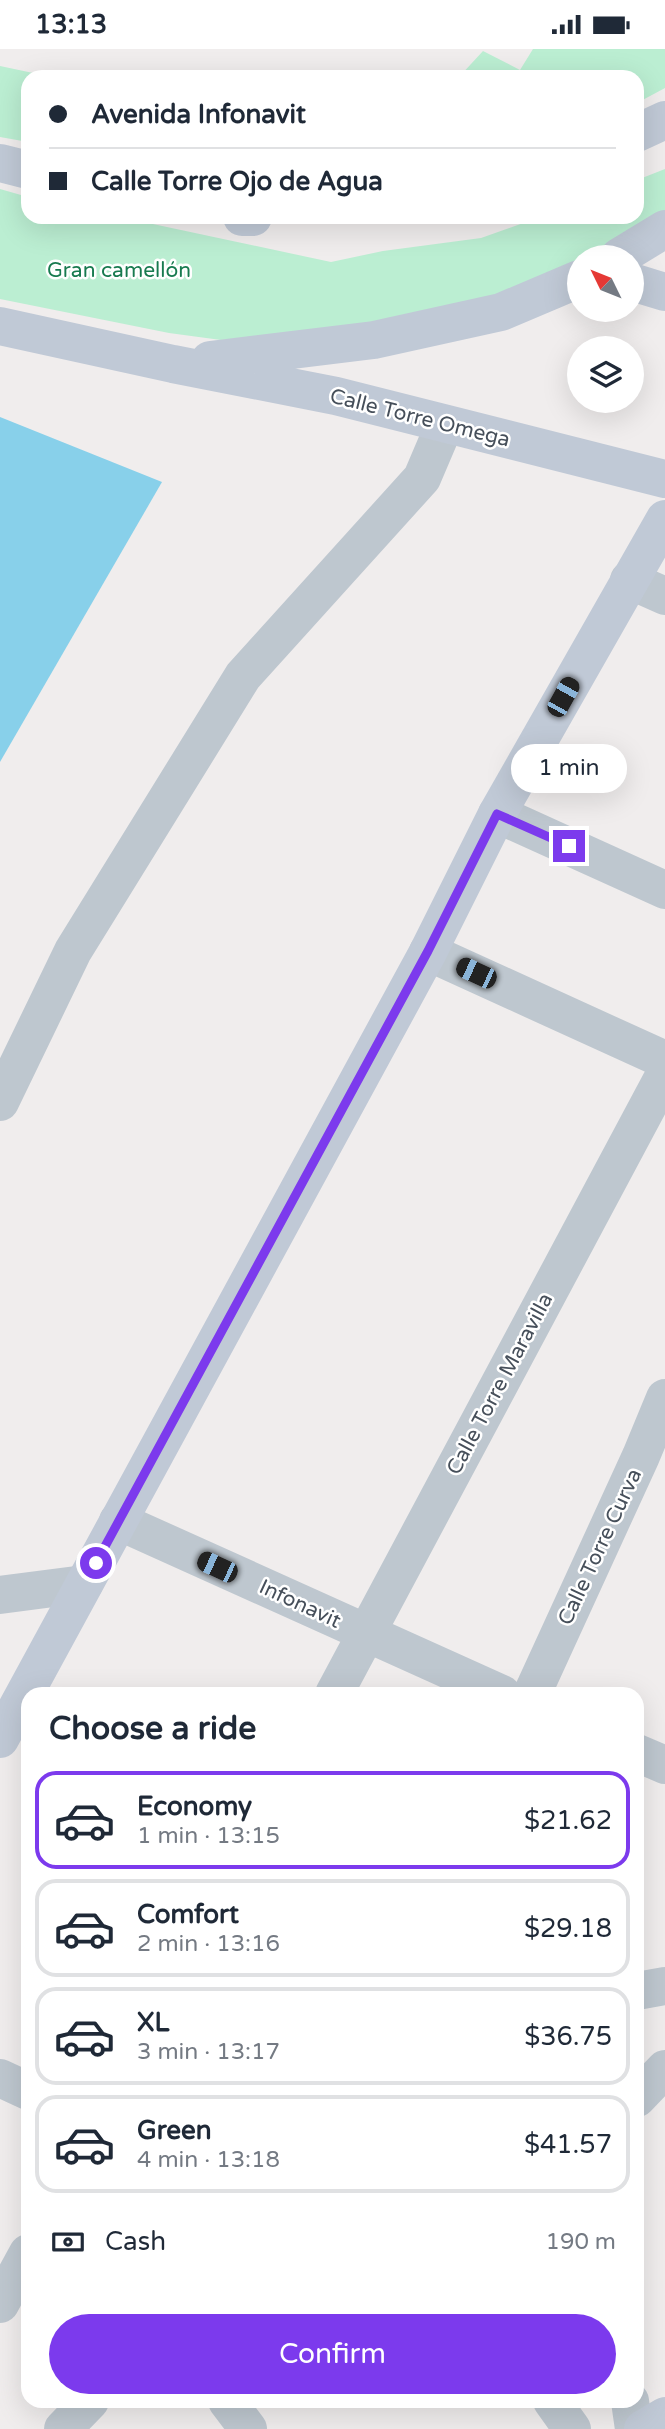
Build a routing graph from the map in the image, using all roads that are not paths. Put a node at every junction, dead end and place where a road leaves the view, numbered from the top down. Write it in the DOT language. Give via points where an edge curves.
graph roads {
  1 [pos="665,120"];
  2 [pos="644,130"];
  3 [pos="0,163"];
  4 [pos="21,168"];
  5 [pos="665,229"];
  6 [pos="639,245"];
  7 [pos="567,284"];
  8 [pos="644,286"];
  9 [pos="665,292"];
  10 [pos="0,326"];
  11 [pos="173,364"];
  12 [pos="445,424"];
  13 [pos="665,479"];
  14 [pos="665,519"];
  15 [pos="629,580"];
  16 [pos="665,596"];
  17 [pos="497,814"];
  18 [pos="665,890"];
  19 [pos="428,951"];
  20 [pos="665,1060"];
  21 [pos="665,1074"];
  22 [pos="0,1102"];
  23 [pos="665,1398"];
  24 [pos="653,1462"];
  25 [pos="118,1521"];
  26 [pos="84,1584"];
  27 [pos="0,1595"];
  28 [pos="367,1635"];
  29 [pos="28,1687"];
  30 [pos="338,1687"];
  31 [pos="486,1687"];
  32 [pos="536,1687"];
  33 [pos="21,1700"];
  34 [pos="0,1739"];
  35 [pos="644,1756"];
  36 [pos="665,1765"];
  37 [pos="665,1986"];
  38 [pos="644,1990"];
  39 [pos="665,2069"];
  40 [pos="0,2078"];
  41 [pos="21,2088"];
  42 [pos="644,2091"];
  43 [pos="21,2266"];
  44 [pos="0,2304"];
  45 [pos="83,2408"];
  46 [pos="232,2408"];
  47 [pos="557,2408"];
  48 [pos="631,2408"];
  49 [pos="665,2416"];
  50 [pos="63,2429"];
  51 [pos="248,2429"];
  52 [pos="572,2429"];
  53 [pos="634,2429"];
  54 [pos="643,2429"];
  1 -- 2 [label="main road"];
  3 -- 4 [label="main road"];
  5 -- 6 [label="main road"];
  7 -- 11 [label="main road" via="502,312 374,340"];
  8 -- 9 [label="main road"];
  10 -- 11 [label="main road, Calle Torre Omega"];
  11 -- 12 [label="main road, Calle Torre Omega" via="336,396"];
  12 -- 13 [label="main road, Calle Torre Omega"];
  12 -- 22 [label="street" via="422,478 243,676 73,951"];
  14 -- 15 [label="main road"];
  15 -- 16 [label="street"];
  15 -- 17 [label="main road"];
  17 -- 18 [label="street"];
  17 -- 19 [label="main road"];
  19 -- 20 [label="street"];
  19 -- 25 [label="main road"];
  21 -- 28 [label="street, Calle Torre Maravilla"];
  23 -- 24 [label="street, Calle Torre Curva"];
  24 -- 32 [label="street, Calle Torre Curva"];
  25 -- 26 [label="main road"];
  25 -- 28 [label="street, Infonavit"];
  26 -- 27 [label="street"];
  26 -- 29 [label="main road"];
  28 -- 30 [label="street, Calle Torre Maravilla"];
  28 -- 31 [label="street, Infonavit"];
  33 -- 34 [label="main road"];
  35 -- 36 [label="street"];
  37 -- 38 [label="street"];
  39 -- 42 [label="street"];
  40 -- 41 [label="street"];
  43 -- 44 [label="street"];
  45 -- 50 [label="street"];
  46 -- 51 [label="street"];
  47 -- 52 [label="street"];
  48 -- 53 [label="street"];
  49 -- 54 [label="main road"];
}
